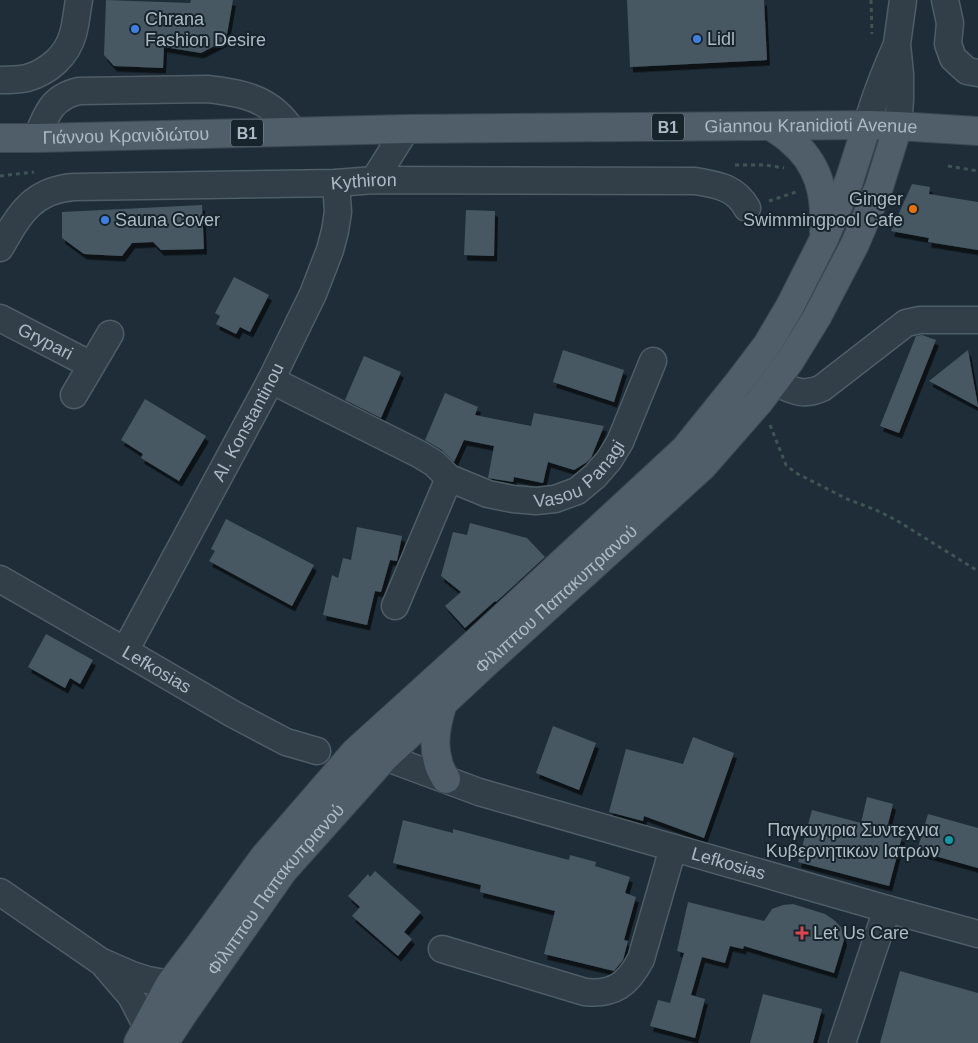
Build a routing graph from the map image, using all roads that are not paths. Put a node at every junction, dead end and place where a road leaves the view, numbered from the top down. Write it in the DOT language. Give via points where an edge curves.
graph roads {
  1 [pos="79,0"];
  2 [pos="903,0"];
  3 [pos="944,0"];
  4 [pos="897,44"];
  5 [pos="978,73"];
  6 [pos="0,80"];
  7 [pos="867,125"];
  8 [pos="772,126"];
  9 [pos="898,126"];
  10 [pos="406,129"];
  11 [pos="493,129"];
  12 [pos="978,131"];
  13 [pos="292,132"];
  14 [pos="0,138"];
  15 [pos="37,138"];
  16 [pos="374,180"];
  17 [pos="336,183"];
  18 [pos="747,208"];
  19 [pos="824,240"];
  20 [pos="0,248"];
  21 [pos="0,318"];
  22 [pos="978,320"];
  23 [pos="110,334"];
  24 [pos="653,361"];
  25 [pos="91,365"];
  26 [pos="271,380"];
  27 [pos="766,392"];
  28 [pos="74,395"];
  29 [pos="449,478"];
  30 [pos="0,579"];
  31 [pos="395,606"];
  32 [pos="125,651"];
  33 [pos="443,703"];
  34 [pos="317,751"];
  35 [pos="351,756"];
  36 [pos="378,765"];
  37 [pos="446,779"];
  38 [pos="479,792"];
  39 [pos="673,848"];
  40 [pos="0,892"];
  41 [pos="887,910"];
  42 [pos="978,934"];
  43 [pos="442,949"];
  44 [pos="100,960"];
  45 [pos="170,984"];
  46 [pos="150,1037"];
  47 [pos="842,1043"];
  1 -- 6 [label="street" via="73,35 57,61 43,72 26,78"];
  2 -- 4 [label="street"];
  3 -- 5 [label="street" via="950,23 948,44 953,58 967,71"];
  4 -- 7 [label="street" via="878,88"];
  4 -- 9 [label="street" via="900,74"];
  7 -- 8 [label="main road, Giannou Kranidioti Avenue / B1"];
  7 -- 9 [label="main road, Giannou Kranidioti Avenue / B1"];
  7 -- 19 [label="main road, Φίλιππου Παπακυπριανού" via="849,181"];
  8 -- 11 [label="main road, Giannou Kranidioti Avenue / B1"];
  8 -- 19 [label="main road" via="800,149 815,171 824,202"];
  9 -- 12 [label="main road, Giannou Kranidioti Avenue / B1"];
  9 -- 27 [label="main road, Φίλιππου Παπακυπριανού" via="879,186 855,244 817,318 790,362"];
  10 -- 11 [label="main road, Γιάννου Κρανιδιώτου / B1"];
  10 -- 13 [label="main road, Γιάννου Κρανιδιώτου / B1"];
  10 -- 16 [label="street"];
  13 -- 15 [label="main road, Γιάννου Κρανιδιώτου / B1"];
  13 -- 15 [label="street" via="279,114 262,102 222,91 80,91 55,102"];
  14 -- 15 [label="main road, Γιάννου Κρανιδιώτου / B1"];
  16 -- 17 [label="street, Kythiron"];
  16 -- 18 [label="street, Kythiron" via="695,181 733,191"];
  17 -- 20 [label="street, Kythiron" via="60,188 27,207"];
  17 -- 26 [label="street, Al. Konstantinou" via="338,212 330,250 313,294"];
  19 -- 35 [label="main road, Φίλιππου Παπακυπριανού" via="767,344 684,449"];
  21 -- 25 [label="street, Grypari"];
  22 -- 27 [label="street" via="906,323 822,388 807,393"];
  23 -- 25 [label="street"];
  24 -- 29 [label="street, Vasou Panagi" via="620,442 600,471 577,491 556,499 536,501 488,494"];
  25 -- 28 [label="street"];
  26 -- 29 [label="street, Vasou Panagi" via="419,454"];
  26 -- 32 [label="street, Al. Konstantinou"];
  27 -- 33 [label="main road, Φίλιππου Παπακυπριανού" via="702,467"];
  29 -- 31 [label="street"];
  30 -- 32 [label="street, Lefkosias"];
  32 -- 34 [label="street, Lefkosias" via="241,719 286,742"];
  33 -- 36 [label="main road, Φίλιππου Παπακυπριανού"];
  33 -- 37 [label="main road" via="437,719 435,748"];
  35 -- 36 [label="street, Lefkosias"];
  35 -- 45 [label="main road, Φίλιππου Παπακυπριανού" via="264,857"];
  36 -- 37 [label="street, Lefkosias"];
  36 -- 38 [label="street, Lefkosias" via="410,782"];
  36 -- 46 [label="main road, Φίλιππου Παπακυπριανού" via="283,872 182,1014"];
  37 -- 38 [label="street, Lefkosias"];
  38 -- 39 [label="street, Lefkosias"];
  39 -- 41 [label="street, Lefkosias"];
  39 -- 43 [label="street" via="641,959 635,971 619,987 597,993 585,992"];
  40 -- 44 [label="street"];
  41 -- 42 [label="street, Lefkosias"];
  41 -- 47 [label="street"];
  44 -- 45 [label="street" via="132,975"];
  44 -- 46 [label="street" via="131,996"];
  45 -- 46 [label="main road, Φίλιππου Παπακυπριανού"];
}
